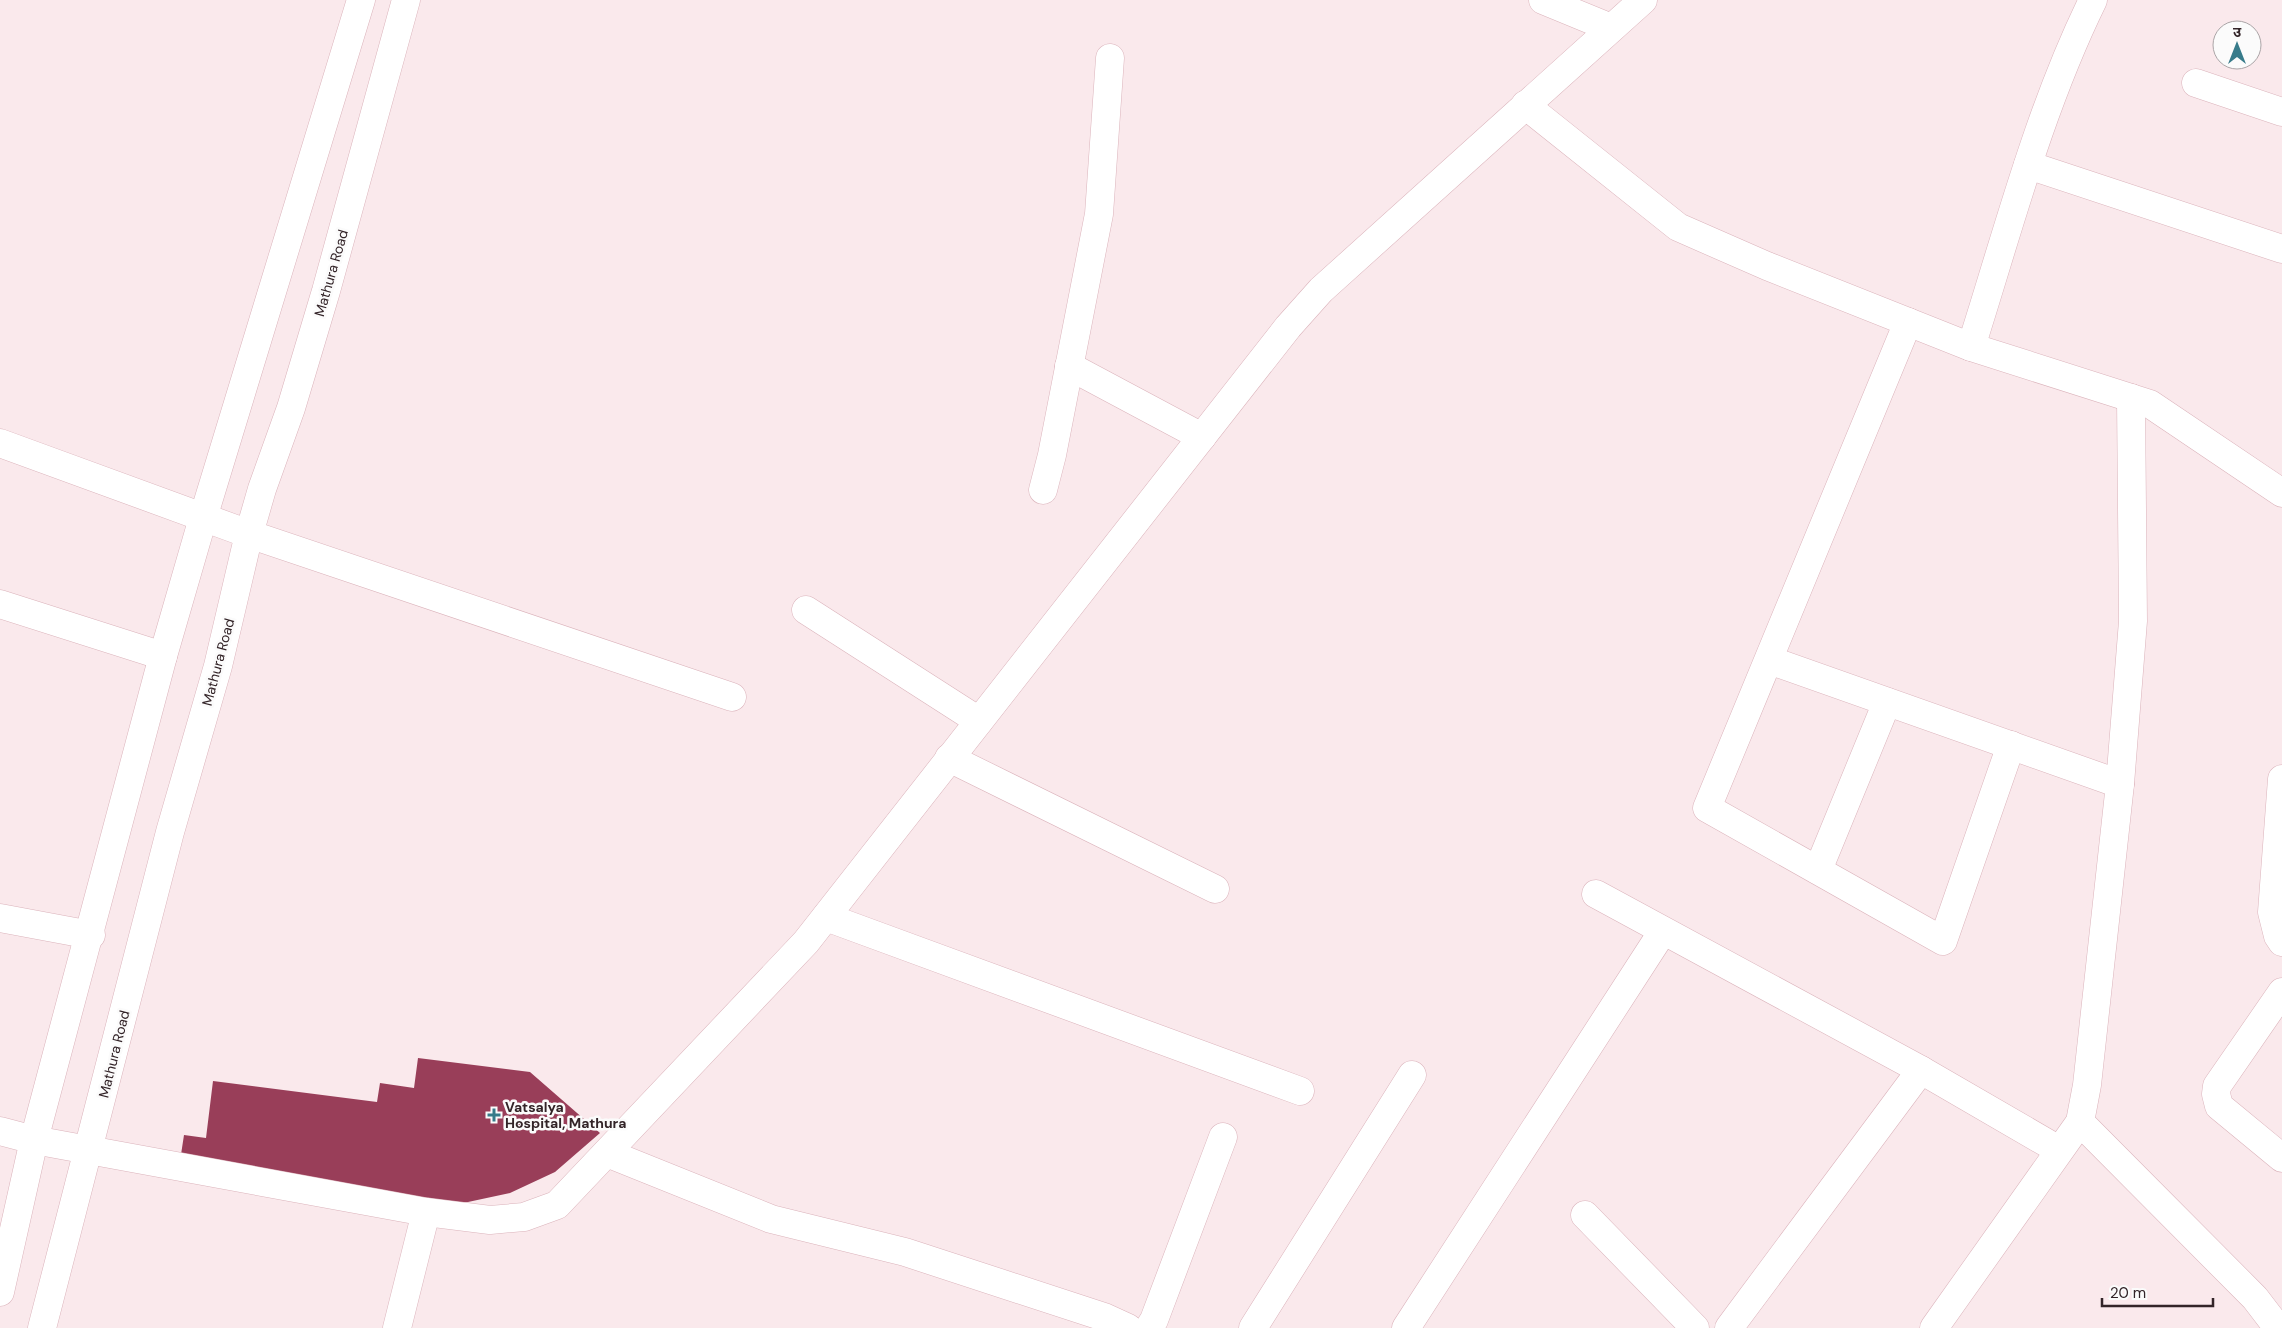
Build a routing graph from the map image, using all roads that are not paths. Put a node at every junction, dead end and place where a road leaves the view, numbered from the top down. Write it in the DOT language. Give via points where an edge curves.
graph roads {
  1 [pos="362,0"];
  2 [pos="406,0"];
  3 [pos="1543,0"];
  4 [pos="1643,0"];
  5 [pos="2093,0"];
  6 [pos="1611,28"];
  7 [pos="1110,58"];
  8 [pos="2196,83"];
  9 [pos="1525,106"];
  10 [pos="2282,112"];
  11 [pos="2028,165"];
  12 [pos="2282,249"];
  13 [pos="1908,322"];
  14 [pos="1971,347"];
  15 [pos="1069,366"];
  16 [pos="2131,398"];
  17 [pos="1202,437"];
  18 [pos="0,443"];
  19 [pos="1043,490"];
  20 [pos="2282,493"];
  21 [pos="203,518"];
  22 [pos="249,534"];
  23 [pos="0,604"];
  24 [pos="806,610"];
  25 [pos="163,656"];
  26 [pos="1769,660"];
  27 [pos="732,697"];
  28 [pos="1888,702"];
  29 [pos="979,721"];
  30 [pos="2011,745"];
  31 [pos="949,758"];
  32 [pos="2282,779"];
  33 [pos="2120,784"];
  34 [pos="1818,870"];
  35 [pos="1214,889"];
  36 [pos="1596,894"];
  37 [pos="826,917"];
  38 [pos="0,918"];
  39 [pos="1663,931"];
  40 [pos="90,935"];
  41 [pos="2282,942"];
  42 [pos="2282,992"];
  43 [pos="1920,1070"];
  44 [pos="1412,1075"];
  45 [pos="1300,1091"];
  46 [pos="2080,1122"];
  47 [pos="0,1131"];
  48 [pos="1223,1137"];
  49 [pos="34,1140"];
  50 [pos="90,1150"];
  51 [pos="2059,1150"];
  52 [pos="607,1152"];
  53 [pos="2282,1158"];
  54 [pos="426,1212"];
  55 [pos="1585,1215"];
  56 [pos="0,1292"];
  57 [pos="1111,1324"];
  58 [pos="42,1328"];
  59 [pos="397,1328"];
  60 [pos="1149,1328"];
  61 [pos="1253,1328"];
  62 [pos="1406,1328"];
  63 [pos="1695,1328"];
  64 [pos="1729,1328"];
  65 [pos="1934,1328"];
  66 [pos="2278,1328"];
  1 -- 21 [label="street"];
  2 -- 22 [label="street, Mathura Road" via="291,408"];
  3 -- 6 [label="street"];
  4 -- 6 [label="street"];
  5 -- 11 [label="street" via="2069,49"];
  6 -- 9 [label="street"];
  7 -- 15 [label="street" via="1099,214"];
  8 -- 10 [label="street"];
  9 -- 13 [label="street" via="1678,226 1767,266"];
  9 -- 17 [label="street" via="1321,290"];
  11 -- 12 [label="street"];
  11 -- 14 [label="street"];
  13 -- 14 [label="street"];
  13 -- 26 [label="street"];
  14 -- 16 [label="street"];
  15 -- 17 [label="street"];
  15 -- 19 [label="street"];
  16 -- 20 [label="street" via="2150,404"];
  16 -- 33 [label="street" via="2132,621"];
  17 -- 29 [label="street"];
  18 -- 21 [label="street"];
  21 -- 22 [label="street"];
  21 -- 25 [label="street"];
  22 -- 27 [label="street"];
  22 -- 50 [label="street, Mathura Road" via="218,666 170,832"];
  23 -- 25 [label="street"];
  24 -- 29 [label="street"];
  25 -- 40 [label="street"];
  26 -- 28 [label="street"];
  26 -- 34 [label="street" via="1707,808"];
  28 -- 30 [label="street"];
  28 -- 34 [label="street"];
  29 -- 31 [label="street"];
  30 -- 33 [label="street"];
  30 -- 34 [label="street" via="1943,941"];
  31 -- 35 [label="street"];
  31 -- 37 [label="street"];
  32 -- 41 [label="street" via="2272,912"];
  33 -- 46 [label="street" via="2087,1085"];
  36 -- 39 [label="street"];
  37 -- 45 [label="street"];
  37 -- 52 [label="street"];
  38 -- 40 [label="street"];
  39 -- 43 [label="street"];
  39 -- 62 [label="street"];
  40 -- 49 [label="street"];
  42 -- 53 [label="street" via="2217,1086 2216,1094 2219,1106"];
  43 -- 51 [label="street"];
  43 -- 64 [label="street"];
  44 -- 61 [label="street"];
  46 -- 51 [label="street"];
  46 -- 66 [label="street" via="2255,1298"];
  47 -- 49 [label="street"];
  48 -- 60 [label="street"];
  49 -- 50 [label="street"];
  49 -- 56 [label="street"];
  50 -- 54 [label="street"];
  50 -- 58 [label="street, Mathura Road"];
  51 -- 65 [label="street"];
  52 -- 54 [label="street" via="557,1205 524,1217 490,1220"];
  52 -- 57 [label="street" via="771,1219 905,1252"];
  54 -- 59 [label="street"];
  55 -- 63 [label="street"];
}
